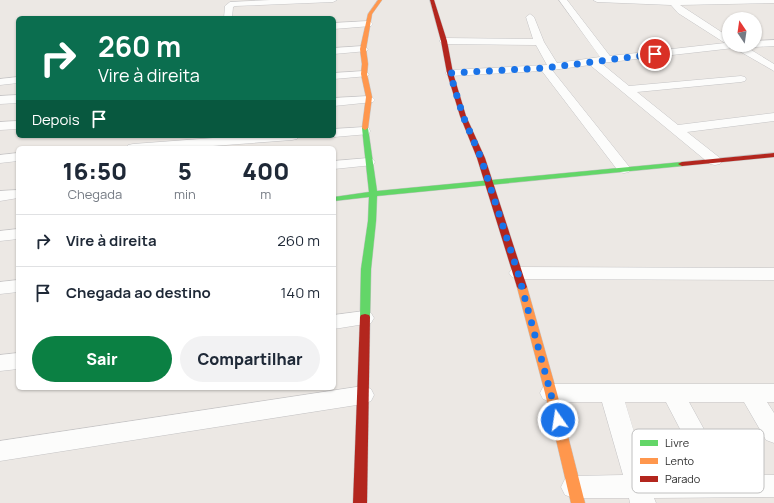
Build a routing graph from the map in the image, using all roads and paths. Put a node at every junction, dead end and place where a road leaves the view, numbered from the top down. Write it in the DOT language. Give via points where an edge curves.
graph roads {
  1 [pos="333,0"];
  2 [pos="380,0"];
  3 [pos="432,0"];
  4 [pos="563,0"];
  5 [pos="597,0"];
  6 [pos="774,1"];
  7 [pos="673,4"];
  8 [pos="228,16"];
  9 [pos="530,17"];
  10 [pos="368,24"];
  11 [pos="336,26"];
  12 [pos="722,37"];
  13 [pos="444,41"];
  14 [pos="539,42"];
  15 [pos="774,43"];
  16 [pos="762,44"];
  17 [pos="722,46"];
  18 [pos="363,49"];
  19 [pos="336,51"];
  20 [pos="747,52"];
  21 [pos="607,59"];
  22 [pos="594,62"];
  23 [pos="549,67"];
  24 [pos="774,68"];
  25 [pos="450,73"];
  26 [pos="364,74"];
  27 [pos="336,76"];
  28 [pos="742,79"];
  29 [pos="16,80"];
  30 [pos="0,82"];
  31 [pos="628,89"];
  32 [pos="16,99"];
  33 [pos="0,100"];
  34 [pos="369,100"];
  35 [pos="336,102"];
  36 [pos="774,117"];
  37 [pos="16,125"];
  38 [pos="0,126"];
  39 [pos="677,129"];
  40 [pos="364,130"];
  41 [pos="336,133"];
  42 [pos="266,138"];
  43 [pos="160,146"];
  44 [pos="774,155"];
  45 [pos="16,157"];
  46 [pos="0,159"];
  47 [pos="715,161"];
  48 [pos="368,162"];
  49 [pos="336,165"];
  50 [pos="624,169"];
  51 [pos="489,183"];
  52 [pos="16,194"];
  53 [pos="373,195"];
  54 [pos="0,196"];
  55 [pos="336,199"];
  56 [pos="16,234"];
  57 [pos="0,236"];
  58 [pos="518,273"];
  59 [pos="774,274"];
  60 [pos="16,286"];
  61 [pos="0,288"];
  62 [pos="364,318"];
  63 [pos="336,322"];
  64 [pos="16,361"];
  65 [pos="0,364"];
  66 [pos="551,393"];
  67 [pos="611,393"];
  68 [pos="673,393"];
  69 [pos="750,393"];
  70 [pos="774,393"];
  71 [pos="363,395"];
  72 [pos="692,429"];
  73 [pos="774,433"];
  74 [pos="0,451"];
  75 [pos="632,464"];
  76 [pos="659,493"];
  77 [pos="576,495"];
  78 [pos="641,495"];
  79 [pos="360,503"];
  1 -- 8 [label="street" via="233,4 229,6"];
  2 -- 10 [label="street" via="370,14"];
  3 -- 13 [label="street"];
  4 -- 21 [label="street"];
  5 -- 7 [label="street"];
  6 -- 7 [label="street"];
  7 -- 12 [label="street"];
  9 -- 14 [label="street"];
  10 -- 11 [label="street"];
  10 -- 18 [label="street"];
  13 -- 14 [label="street"];
  13 -- 25 [label="street"];
  14 -- 23 [label="street"];
  15 -- 16 [label="street"];
  17 -- 21 [label="street"];
  18 -- 19 [label="street"];
  18 -- 26 [label="street"];
  20 -- 24 [label="street"];
  21 -- 22 [label="street"];
  22 -- 23 [label="street"];
  22 -- 31 [label="street"];
  23 -- 25 [label="street"];
  23 -- 50 [label="street"];
  25 -- 51 [label="street" via="463,116"];
  26 -- 27 [label="street"];
  26 -- 34 [label="street"];
  28 -- 31 [label="street"];
  29 -- 30 [label="street"];
  31 -- 39 [label="street"];
  32 -- 33 [label="street"];
  34 -- 35 [label="street"];
  34 -- 40 [label="street"];
  36 -- 39 [label="street"];
  37 -- 38 [label="street"];
  39 -- 47 [label="street"];
  40 -- 41 [label="street"];
  40 -- 48 [label="street"];
  42 -- 43 [label="street"];
  44 -- 47 [label="street"];
  45 -- 46 [label="street"];
  47 -- 50 [label="street"];
  48 -- 49 [label="street"];
  48 -- 53 [label="street"];
  50 -- 51 [label="street"];
  51 -- 53 [label="street"];
  51 -- 58 [label="street"];
  52 -- 54 [label="street"];
  53 -- 55 [label="street"];
  53 -- 62 [label="street"];
  56 -- 57 [label="street"];
  58 -- 59 [label="street"];
  58 -- 66 [label="street"];
  60 -- 61 [label="street"];
  62 -- 63 [label="street"];
  62 -- 71 [label="street"];
  64 -- 65 [label="street"];
  66 -- 67 [label="street"];
  66 -- 77 [label="street"];
  67 -- 68 [label="street"];
  67 -- 75 [label="street"];
  68 -- 69 [label="street"];
  68 -- 72 [label="street"];
  69 -- 70 [label="street"];
  69 -- 73 [label="street"];
  71 -- 74 [label="street"];
  71 -- 79 [label="street"];
  76 -- 78 [label="street"];
  77 -- 78 [label="street"];
}
